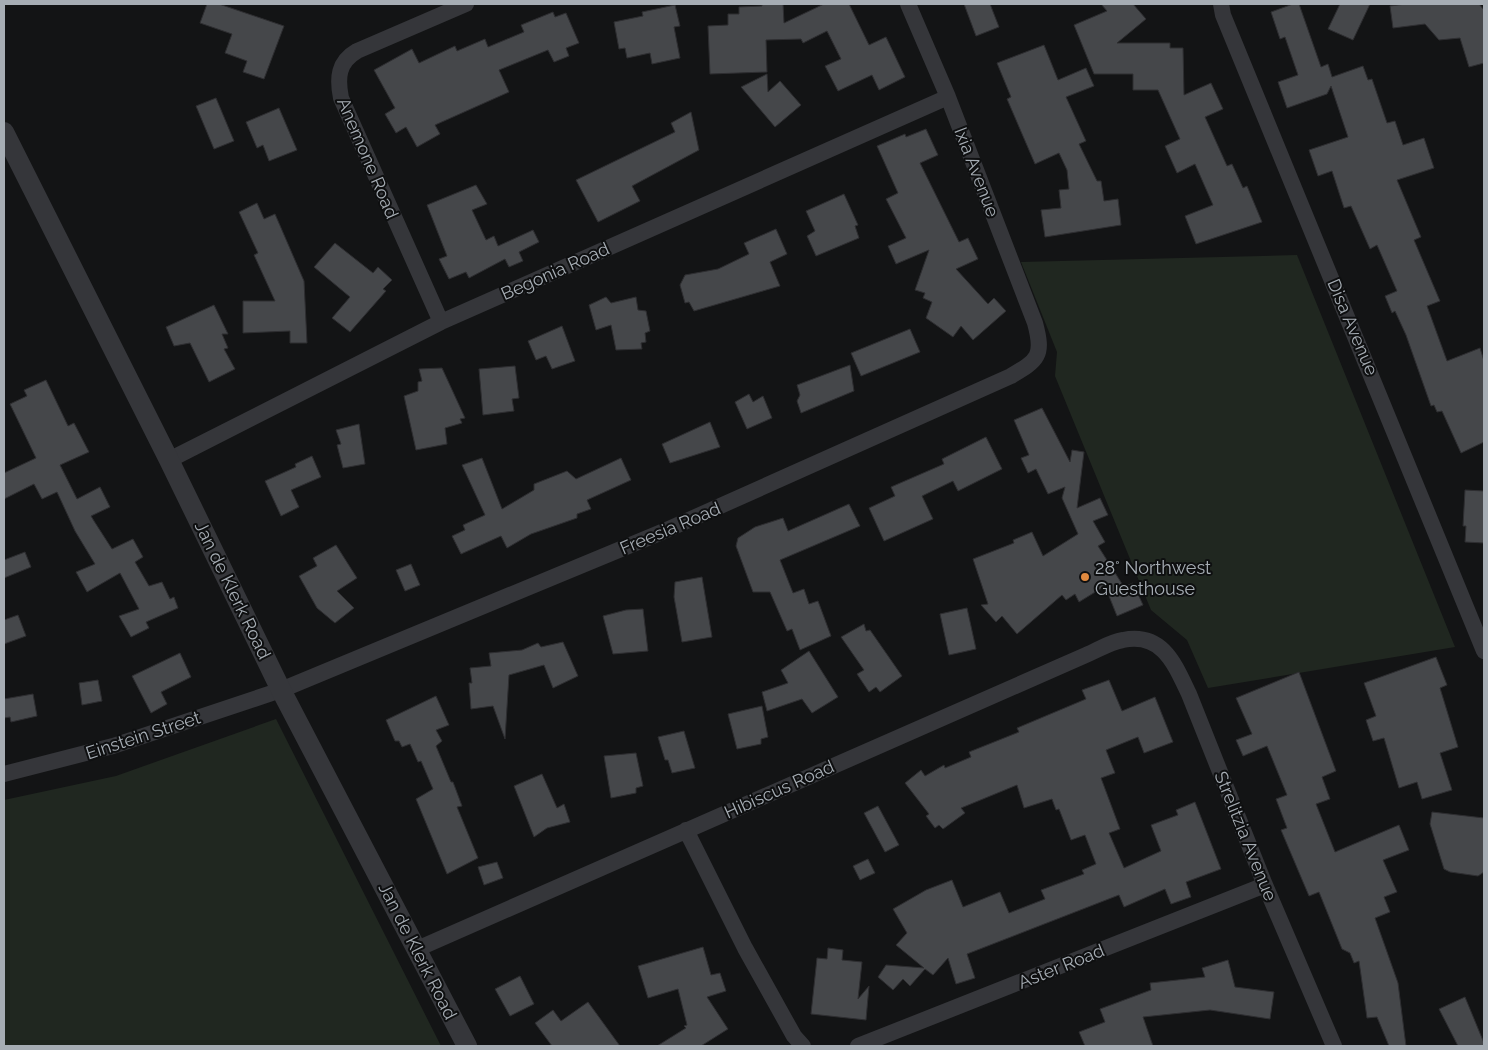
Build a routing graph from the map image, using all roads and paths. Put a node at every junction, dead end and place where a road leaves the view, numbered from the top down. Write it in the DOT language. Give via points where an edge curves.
graph roads {
  1 [pos="466,4"];
  2 [pos="908,4"];
  3 [pos="1221,4"];
  4 [pos="948,97"];
  5 [pos="4,132"];
  6 [pos="441,322"];
  7 [pos="1040,343"];
  8 [pos="169,460"];
  9 [pos="1143,641"];
  10 [pos="1484,650"];
  11 [pos="281,690"];
  12 [pos="4,774"];
  13 [pos="686,830"];
  14 [pos="1264,885"];
  15 [pos="417,949"];
  16 [pos="467,1046"];
  17 [pos="803,1046"];
  18 [pos="858,1046"];
  19 [pos="1334,1046"];
  1 -- 6 [label="street, Anemone Road" via="357,51 343,62 339,73 341,98"];
  2 -- 4 [label="street, Ixia Avenue"];
  3 -- 10 [label="street, Disa Avenue"];
  4 -- 6 [label="street, Begonia Road"];
  4 -- 7 [label="street, Ixia Avenue"];
  5 -- 8 [label="street, Jan de Klerk Road"];
  6 -- 8 [label="street, Begonia Road"];
  7 -- 11 [label="street, Freesia Road" via="1035,361 1011,376 662,532"];
  8 -- 11 [label="street, Jan de Klerk Road"];
  9 -- 13 [label="street, Hibiscus Road" via="1122,640"];
  9 -- 14 [label="street, Strelitzia Avenue" via="1161,648 1176,666"];
  11 -- 12 [label="street, Einstein Street" via="114,746"];
  11 -- 15 [label="street, Jan de Klerk Road"];
  13 -- 15 [label="street, Hibiscus Road"];
  13 -- 17 [label="street" via="745,948 794,1036"];
  14 -- 18 [label="street, Aster Road"];
  14 -- 19 [label="street, Strelitzia Avenue"];
  15 -- 16 [label="street, Jan de Klerk Road"];
}
